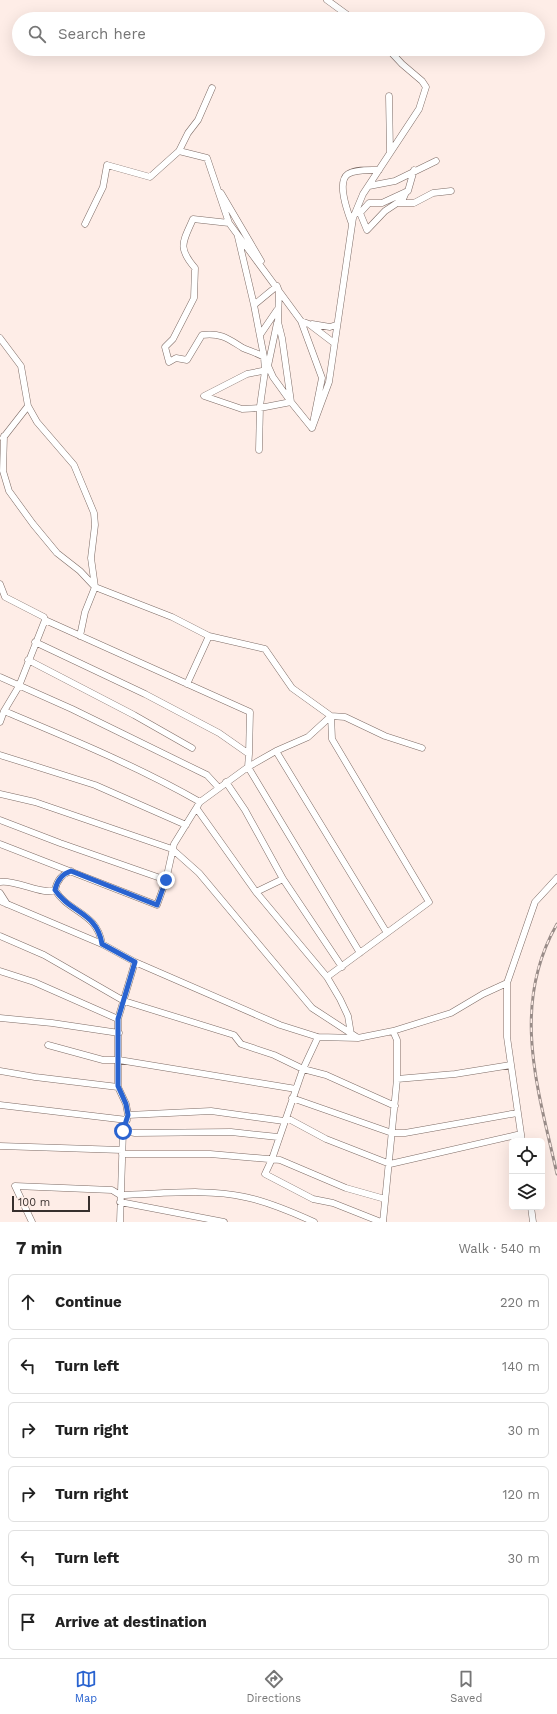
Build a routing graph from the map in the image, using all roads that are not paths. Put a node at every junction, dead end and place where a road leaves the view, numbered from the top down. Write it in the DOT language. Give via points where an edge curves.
graph roads {
  1 [pos="327,0"];
  2 [pos="343,12"];
  3 [pos="395,56"];
  4 [pos="212,88"];
  5 [pos="389,96"];
  6 [pos="179,151"];
  7 [pos="390,152"];
  8 [pos="436,160"];
  9 [pos="379,170"];
  10 [pos="414,170"];
  11 [pos="214,181"];
  12 [pos="369,186"];
  13 [pos="406,192"];
  14 [pos="451,192"];
  15 [pos="397,203"];
  16 [pos="228,223"];
  17 [pos="85,224"];
  18 [pos="352,224"];
  19 [pos="237,235"];
  20 [pos="242,256"];
  21 [pos="276,285"];
  22 [pos="254,305"];
  23 [pos="278,309"];
  24 [pos="278,322"];
  25 [pos="303,322"];
  26 [pos="336,325"];
  27 [pos="260,335"];
  28 [pos="0,338"];
  29 [pos="334,343"];
  30 [pos="264,357"];
  31 [pos="268,366"];
  32 [pos="262,371"];
  33 [pos="291,402"];
  34 [pos="28,406"];
  35 [pos="260,408"];
  36 [pos="312,428"];
  37 [pos="4,436"];
  38 [pos="0,442"];
  39 [pos="259,450"];
  40 [pos="0,584"];
  41 [pos="95,587"];
  42 [pos="45,620"];
  43 [pos="80,636"];
  44 [pos="209,636"];
  45 [pos="35,642"];
  46 [pos="28,660"];
  47 [pos="0,677"];
  48 [pos="188,684"];
  49 [pos="18,686"];
  50 [pos="4,711"];
  51 [pos="331,716"];
  52 [pos="0,722"];
  53 [pos="192,748"];
  54 [pos="422,748"];
  55 [pos="276,751"];
  56 [pos="249,754"];
  57 [pos="0,755"];
  58 [pos="248,766"];
  59 [pos="226,782"];
  60 [pos="218,787"];
  61 [pos="0,794"];
  62 [pos="200,802"];
  63 [pos="197,809"];
  64 [pos="0,820"];
  65 [pos="186,825"];
  66 [pos="0,844"];
  67 [pos="172,849"];
  68 [pos="71,871"];
  69 [pos="557,878"];
  70 [pos="283,879"];
  71 [pos="166,880"];
  72 [pos="0,882"];
  73 [pos="55,890"];
  74 [pos="256,892"];
  75 [pos="0,893"];
  76 [pos="0,901"];
  77 [pos="7,904"];
  78 [pos="387,933"];
  79 [pos="0,936"];
  80 [pos="102,944"];
  81 [pos="360,953"];
  82 [pos="135,962"];
  83 [pos="342,967"];
  84 [pos="0,971"];
  85 [pos="327,977"];
  86 [pos="507,983"];
  87 [pos="124,1001"];
  88 [pos="0,1018"];
  89 [pos="118,1019"];
  90 [pos="393,1031"];
  91 [pos="119,1033"];
  92 [pos="352,1034"];
  93 [pos="318,1037"];
  94 [pos="358,1038"];
  95 [pos="48,1045"];
  96 [pos="119,1060"];
  97 [pos="511,1065"];
  98 [pos="303,1069"];
  99 [pos="0,1071"];
  100 [pos="397,1079"];
  101 [pos="118,1086"];
  102 [pos="296,1089"];
  103 [pos="292,1098"];
  104 [pos="0,1105"];
  105 [pos="395,1106"];
  106 [pos="518,1113"];
  107 [pos="127,1118"];
  108 [pos="287,1118"];
  109 [pos="123,1131"];
  110 [pos="392,1133"];
  111 [pos="521,1134"];
  112 [pos="278,1137"];
  113 [pos="522,1138"];
  114 [pos="0,1146"];
  115 [pos="122,1152"];
  116 [pos="272,1159"];
  117 [pos="388,1164"];
  118 [pos="120,1195"];
  119 [pos="386,1199"];
  120 [pos="120,1202"];
  121 [pos="531,1210"];
  122 [pos="32,1222"];
  123 [pos="120,1222"];
  124 [pos="224,1222"];
  125 [pos="314,1222"];
  126 [pos="382,1222"];
  127 [pos="533,1222"];
  1 -- 2 [label="street"];
  3 -- 7 [label="street" via="426,87 419,109"];
  4 -- 6 [label="street" via="198,120"];
  5 -- 7 [label="street"];
  6 -- 11 [label="street" via="206,158"];
  6 -- 17 [label="street" via="150,177 107,165 103,187"];
  7 -- 9 [label="street"];
  8 -- 10 [label="street"];
  9 -- 12 [label="street"];
  9 -- 18 [label="street" via="348,174 343,180 342,188"];
  10 -- 12 [label="street" via="395,181"];
  10 -- 13 [label="street"];
  11 -- 16 [label="street"];
  11 -- 21 [label="street"];
  12 -- 18 [label="street" via="363,194"];
  13 -- 15 [label="street" via="403,199"];
  13 -- 15 [label="street" via="382,203 369,203 360,213 367,230 384,211"];
  14 -- 15 [label="street" via="433,193 414,203"];
  16 -- 19 [label="street"];
  16 -- 20 [label="street"];
  16 -- 30 [label="street" via="193,219 182,243 186,258 195,268 194,298 173,339 165,347 169,362 176,358 187,360 202,334 214,333 225,336"];
  18 -- 26 [label="street"];
  19 -- 20 [label="street"];
  19 -- 21 [label="street"];
  20 -- 22 [label="street"];
  21 -- 22 [label="street"];
  21 -- 23 [label="street" via="279,291"];
  21 -- 25 [label="street"];
  22 -- 27 [label="street"];
  23 -- 24 [label="street"];
  23 -- 27 [label="street"];
  24 -- 31 [label="street"];
  24 -- 33 [label="street"];
  25 -- 26 [label="street" via="326,327"];
  25 -- 29 [label="street"];
  25 -- 36 [label="street" via="322,378"];
  26 -- 29 [label="street"];
  27 -- 30 [label="street"];
  28 -- 34 [label="street" via="21,366"];
  29 -- 36 [label="street" via="329,382"];
  30 -- 31 [label="street"];
  30 -- 35 [label="street" via="265,371"];
  31 -- 33 [label="street"];
  32 -- 35 [label="street" via="247,374 204,396 242,409"];
  33 -- 35 [label="street"];
  33 -- 36 [label="street"];
  34 -- 37 [label="street"];
  34 -- 41 [label="street" via="37,422 74,465 92,507 95,525 91,558"];
  35 -- 39 [label="street"];
  37 -- 38 [label="street"];
  37 -- 41 [label="street" via="3,471 10,491 57,553"];
  40 -- 42 [label="street" via="5,597 44,617"];
  41 -- 43 [label="street" via="85,612"];
  41 -- 44 [label="street" via="172,617"];
  42 -- 43 [label="street"];
  42 -- 45 [label="street"];
  43 -- 48 [label="street"];
  44 -- 48 [label="street"];
  44 -- 51 [label="street" via="265,649 292,688"];
  45 -- 46 [label="street"];
  45 -- 56 [label="street" via="145,694 219,733"];
  46 -- 49 [label="street"];
  46 -- 53 [label="street"];
  47 -- 49 [label="street"];
  48 -- 56 [label="street" via="250,712"];
  49 -- 50 [label="street"];
  49 -- 60 [label="street" via="72,709 207,775"];
  50 -- 52 [label="street"];
  50 -- 62 [label="street" via="142,770"];
  51 -- 54 [label="street" via="345,717 385,736"];
  51 -- 55 [label="street" via="308,737"];
  51 -- 78 [label="street" via="332,739 429,902"];
  55 -- 58 [label="street"];
  55 -- 78 [label="street"];
  56 -- 58 [label="street"];
  57 -- 65 [label="street" via="95,785"];
  58 -- 59 [label="street"];
  58 -- 81 [label="street"];
  59 -- 60 [label="street"];
  59 -- 70 [label="street" via="245,810"];
  60 -- 62 [label="street"];
  61 -- 67 [label="street" via="35,802"];
  62 -- 63 [label="street"];
  63 -- 65 [label="street"];
  63 -- 74 [label="street"];
  64 -- 71 [label="street"];
  65 -- 67 [label="street"];
  66 -- 68 [label="street"];
  67 -- 71 [label="street"];
  67 -- 92 [label="street" via="199,873 312,1008"];
  68 -- 71 [label="street" via="157,905"];
  68 -- 73 [label="street" via="57,882"];
  69 -- 86 [label="street" via="535,902"];
  70 -- 74 [label="street"];
  70 -- 83 [label="street"];
  72 -- 73 [label="street" via="13,882 49,892"];
  73 -- 80 [label="street" via="62,899 93,921 100,932"];
  74 -- 85 [label="street"];
  75 -- 77 [label="street"];
  76 -- 77 [label="street"];
  77 -- 80 [label="street"];
  78 -- 81 [label="street"];
  79 -- 87 [label="street" via="44,955"];
  80 -- 82 [label="street"];
  81 -- 83 [label="street"];
  82 -- 87 [label="street"];
  82 -- 93 [label="street" via="280,1025"];
  83 -- 85 [label="street"];
  84 -- 89 [label="street" via="34,982"];
  85 -- 92 [label="street" via="348,1016"];
  86 -- 90 [label="street" via="451,1013"];
  86 -- 97 [label="street" via="506,1037"];
  87 -- 89 [label="street"];
  87 -- 98 [label="street" via="234,1035 241,1044 274,1055"];
  88 -- 91 [label="street"];
  89 -- 91 [label="street"];
  90 -- 94 [label="street"];
  90 -- 100 [label="street" via="397,1040"];
  91 -- 96 [label="street"];
  92 -- 94 [label="street"];
  93 -- 94 [label="street"];
  93 -- 98 [label="street"];
  95 -- 96 [label="street" via="103,1060"];
  96 -- 101 [label="street"];
  96 -- 102 [label="street"];
  97 -- 100 [label="street" via="455,1074"];
  97 -- 106 [label="street"];
  98 -- 102 [label="street"];
  98 -- 105 [label="street" via="326,1075"];
  99 -- 101 [label="street"];
  100 -- 105 [label="street"];
  101 -- 107 [label="street" via="126,1104"];
  102 -- 103 [label="street"];
  103 -- 108 [label="street"];
  103 -- 110 [label="street"];
  104 -- 107 [label="street"];
  105 -- 110 [label="street"];
  106 -- 110 [label="street" via="405,1133"];
  106 -- 111 [label="street"];
  107 -- 108 [label="street" via="212,1111 284,1121"];
  107 -- 109 [label="street"];
  108 -- 112 [label="street"];
  108 -- 117 [label="street" via="326,1139"];
  109 -- 112 [label="street" via="231,1132"];
  109 -- 115 [label="street"];
  110 -- 117 [label="street"];
  111 -- 113 [label="street"];
  111 -- 117 [label="street"];
  112 -- 116 [label="street"];
  114 -- 115 [label="street"];
  115 -- 116 [label="street" via="210,1154"];
  115 -- 118 [label="street"];
  116 -- 119 [label="street" via="346,1188"];
  116 -- 126 [label="street" via="265,1174 313,1199 333,1202"];
  117 -- 119 [label="street"];
  118 -- 120 [label="street"];
  118 -- 122 [label="street" via="112,1190 15,1186"];
  118 -- 125 [label="street" via="202,1193 244,1196"];
  119 -- 126 [label="street"];
  120 -- 123 [label="street"];
  120 -- 124 [label="street"];
  121 -- 127 [label="street"];
}
